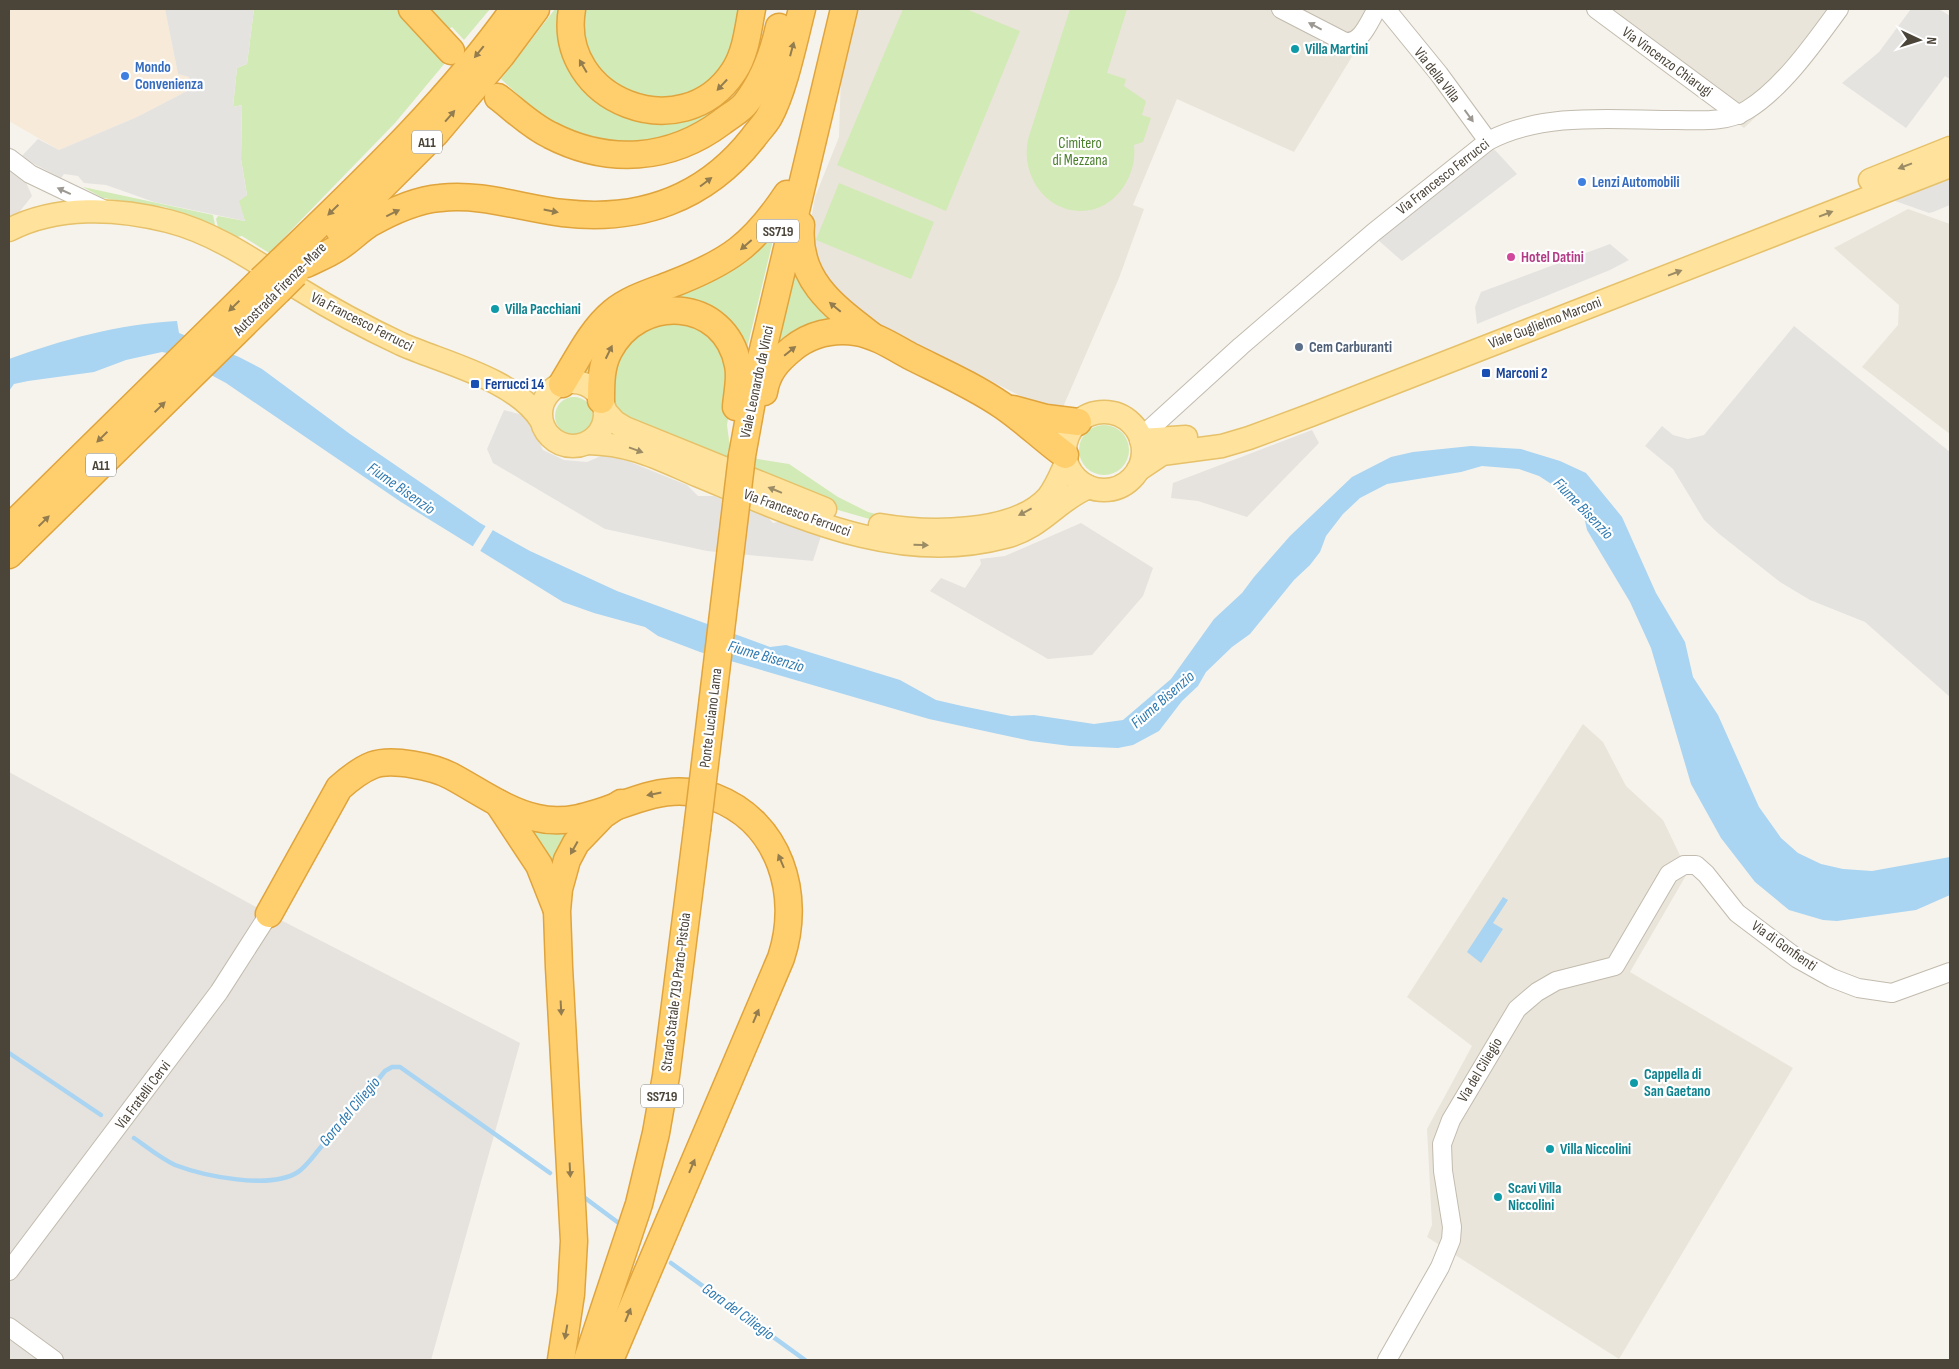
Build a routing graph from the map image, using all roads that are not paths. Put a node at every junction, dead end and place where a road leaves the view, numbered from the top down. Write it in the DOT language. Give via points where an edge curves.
graph roads {
  1 [pos="412,9"];
  2 [pos="536,9"];
  3 [pos="572,9"];
  4 [pos="752,9"];
  5 [pos="770,9"];
  6 [pos="784,9"];
  7 [pos="802,9"];
  8 [pos="830,9"];
  9 [pos="844,9"];
  10 [pos="1281,9"];
  11 [pos="1377,9"];
  12 [pos="1386,9"];
  13 [pos="1596,9"];
  14 [pos="1839,9"];
  15 [pos="512,11"];
  16 [pos="452,51"];
  17 [pos="498,97"];
  18 [pos="820,114"];
  19 [pos="1738,114"];
  20 [pos="713,128"];
  21 [pos="1488,141"];
  22 [pos="1950,148"];
  23 [pos="9,158"];
  24 [pos="1950,166"];
  25 [pos="787,194"];
  26 [pos="108,211"];
  27 [pos="9,230"];
  28 [pos="284,274"];
  29 [pos="874,337"];
  30 [pos="184,370"];
  31 [pos="557,387"];
  32 [pos="508,388"];
  33 [pos="603,405"];
  34 [pos="1003,406"];
  35 [pos="541,420"];
  36 [pos="1078,422"];
  37 [pos="1141,438"];
  38 [pos="588,443"];
  39 [pos="742,456"];
  40 [pos="1066,459"];
  41 [pos="1138,470"];
  42 [pos="1089,487"];
  43 [pos="9,528"];
  44 [pos="9,555"];
  45 [pos="497,803"];
  46 [pos="621,804"];
  47 [pos="697,830"];
  48 [pos="1696,865"];
  49 [pos="557,910"];
  50 [pos="269,914"];
  51 [pos="1950,972"];
  52 [pos="9,1271"];
  53 [pos="9,1326"];
  54 [pos="593,1359"];
  55 [pos="54,1360"];
  56 [pos="561,1360"];
  57 [pos="1387,1360"];
  1 -- 16 [label="highway"];
  28 -- 2 [label="highway, Autostrada Firenze-Mare / A11, one-way" via="436,133"];
  4 -- 3 [label="highway, one-way" via="743,53 722,86 688,107 652,111 631,106 614,97 584,69 572,34"];
  5 -- 20 [label="highway" via="757,64 737,98"];
  6 -- 20 [label="highway" via="767,68 745,104"];
  28 -- 7 [label="highway, one-way" via="336,250 369,224 410,205 438,198 491,199 562,213 602,216 636,212 670,202 701,186 738,157 769,117 785,74"];
  8 -- 25 [label="highway, Viale Leonardo da Vinci / SS719"];
  9 -- 18 [label="highway, Viale Leonardo da Vinci / SS719"];
  11 -- 10 [label="street, one-way" via="1360,37 1350,43"];
  12 -- 21 [label="street, Via della Villa, one-way" via="1440,74"];
  13 -- 19 [label="street, Via Vincenzo Chiarugi"];
  14 -- 19 [label="street, Via Francesco Ferrucci" via="1789,72 1761,100"];
  15 -- 28 [label="highway, Autostrada Firenze-Mare / A11, one-way" via="425,117 363,181"];
  17 -- 20 [label="highway" via="550,136 602,152 626,155 659,152 688,143"];
  29 -- 18 [label="highway, one-way" via="824,297 804,258 800,234 818,147"];
  18 -- 39 [label="highway, Viale Leonardo da Vinci / SS719" via="756,379"];
  19 -- 21 [label="street, Via Francesco Ferrucci" via="1713,120 1568,120 1511,131"];
  21 -- 37 [label="street, Via Francesco Ferrucci" via="1374,232 1241,346"];
  22 -- 37 [label="main road, Viale Guglielmo Marconi, one-way" via="1369,376 1304,406 1213,433 1171,440"];
  26 -- 23 [label="street, one-way" via="30,174"];
  41 -- 24 [label="main road, Viale Guglielmo Marconi, one-way" via="1162,454 1222,446 1302,419"];
  25 -- 31 [label="highway, one-way" via="754,238 729,258 612,312"];
  25 -- 39 [label="highway, Viale Leonardo da Vinci / SS719" via="747,378"];
  26 -- 27 [label="main road, Via Francesco Ferrucci" via="62,214"];
  26 -- 32 [label="main road, Via Francesco Ferrucci" via="167,221 201,233 380,334"];
  28 -- 30 [label="highway, Autostrada Firenze-Mare / A11"];
  29 -- 34 [label="highway"];
  39 -- 29 [label="highway, one-way" via="757,423 768,374 782,358 817,334 848,331"];
  30 -- 43 [label="highway, Autostrada Firenze-Mare / A11, one-way"];
  44 -- 30 [label="highway, Autostrada Firenze-Mare / A11, one-way"];
  31 -- 32 [label="main road, Via Francesco Ferrucci" via="534,392"];
  31 -- 33 [label="main road, Via Francesco Ferrucci" via="571,382 589,386"];
  31 -- 35 [label="main road" via="541,408"];
  32 -- 35 [label="main road, Via Francesco Ferrucci" via="531,405"];
  33 -- 38 [label="main road" via="601,430"];
  33 -- 39 [label="highway, one-way" via="604,364 623,332 645,315 668,310 690,312 712,323 735,354 739,376 735,420"];
  40 -- 33 [label="main road, Via Francesco Ferrucci, one-way" via="1047,498 1020,516 954,529 896,528 856,520 625,428 615,422"];
  34 -- 36 [label="highway" via="1046,418"];
  34 -- 40 [label="highway"];
  35 -- 38 [label="main road, Via Francesco Ferrucci" via="549,437 558,443 568,446"];
  36 -- 37 [label="main road" via="1092,414 1108,412 1128,420"];
  36 -- 40 [label="main road, Via Francesco Ferrucci" via="1068,437"];
  37 -- 41 [label="main road" via="1143,450"];
  38 -- 42 [label="main road, Via Francesco Ferrucci, one-way" via="626,446 831,528 908,544 953,545 989,541 1019,533 1042,521 1076,493"];
  39 -- 47 [label="highway, Ponte Luciano Lama / SS719, bridge"];
  40 -- 42 [label="main road" via="1073,474"];
  41 -- 42 [label="main road" via="1119,487 1109,490"];
  45 -- 46 [label="highway" via="524,815 551,820 579,818"];
  45 -- 49 [label="highway" via="539,865"];
  45 -- 50 [label="highway" via="449,775 409,763 375,764 339,788"];
  46 -- 49 [label="highway, one-way" via="603,815 576,843 562,876"];
  54 -- 46 [label="highway, one-way" via="777,966 789,928 789,892 774,846 737,808 701,795 658,793"];
  47 -- 54 [label="highway, Strada Statale 719 Prato-Pistoia / SS719" via="656,1133 639,1204"];
  48 -- 51 [label="street, Via di Gonfienti" via="1737,913 1798,959 1832,978 1858,988 1892,993"];
  48 -- 57 [label="street, Via del Ciliegio" via="1684,865 1669,874 1615,966 1556,981 1517,1009 1451,1120 1442,1144 1451,1240 1440,1267"];
  49 -- 56 [label="highway, one-way" via="574,1242 571,1294"];
  50 -- 52 [label="street, Via Fratelli Cervi" via="219,992"];
  53 -- 55 [label="street"];
}
